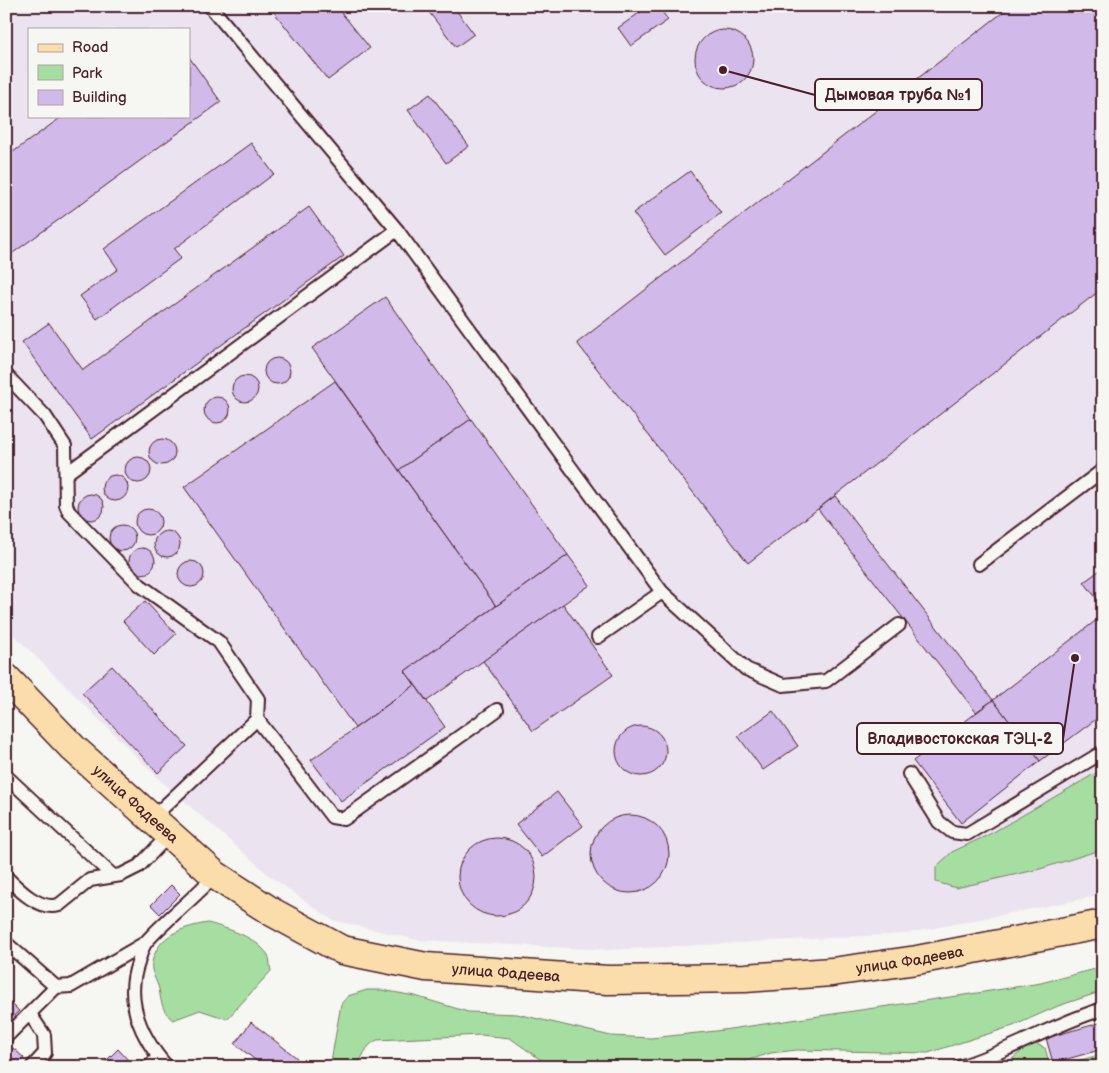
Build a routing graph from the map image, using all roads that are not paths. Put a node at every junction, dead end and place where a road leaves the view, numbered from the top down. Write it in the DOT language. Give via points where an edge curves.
graph roads {
  1 [pos="210,6"];
  2 [pos="397,230"];
  3 [pos="6,375"];
  4 [pos="1103,470"];
  5 [pos="67,473"];
  6 [pos="979,564"];
  7 [pos="662,592"];
  8 [pos="899,624"];
  9 [pos="598,637"];
  10 [pos="6,678"];
  11 [pos="497,710"];
  12 [pos="257,719"];
  13 [pos="1103,752"];
  14 [pos="909,774"];
  15 [pos="6,776"];
  16 [pos="160,827"];
  17 [pos="215,875"];
  18 [pos="113,876"];
  19 [pos="6,877"];
  20 [pos="1103,924"];
  21 [pos="145,943"];
  22 [pos="9,950"];
  23 [pos="56,987"];
  24 [pos="1103,1010"];
  25 [pos="30,1014"];
  26 [pos="6,1037"];
  27 [pos="158,1057"];
  28 [pos="32,1067"];
  29 [pos="149,1067"];
  30 [pos="167,1067"];
  31 [pos="783,1067"];
  32 [pos="818,1067"];
  33 [pos="959,1067"];
  1 -- 2 [label="lane"];
  2 -- 5 [label="lane"];
  2 -- 7 [label="lane"];
  3 -- 5 [label="lane" via="45,416 65,446"];
  4 -- 6 [label="lane"];
  5 -- 12 [label="lane" via="66,505 69,512 140,585 219,642 258,699"];
  7 -- 8 [label="lane" via="746,669 783,685 826,682"];
  7 -- 9 [label="lane"];
  10 -- 16 [label="main road, улица Фадеева" via="74,748"];
  11 -- 12 [label="lane" via="344,819 332,817"];
  12 -- 16 [label="lane"];
  13 -- 14 [label="lane" via="967,834 952,832 939,822"];
  15 -- 18 [label="lane"];
  16 -- 17 [label="main road, улица Фадеева"];
  16 -- 18 [label="lane" via="139,866"];
  17 -- 20 [label="main road, улица Фадеева" via="272,912 342,950 426,967 608,980 744,978 832,972 917,960"];
  17 -- 21 [label="lane"];
  18 -- 19 [label="lane" via="90,880 60,905 53,907 26,895"];
  21 -- 23 [label="lane" via="71,986"];
  21 -- 27 [label="lane" via="133,978 132,995 140,1025"];
  22 -- 23 [label="lane"];
  23 -- 25 [label="lane"];
  24 -- 33 [label="lane" via="1072,1018 990,1057"];
  25 -- 26 [label="lane"];
  25 -- 28 [label="lane" via="44,1035 45,1053"];
  27 -- 29 [label="lane"];
  27 -- 30 [label="lane"];
  31 -- 32 [label="lane"];
}
